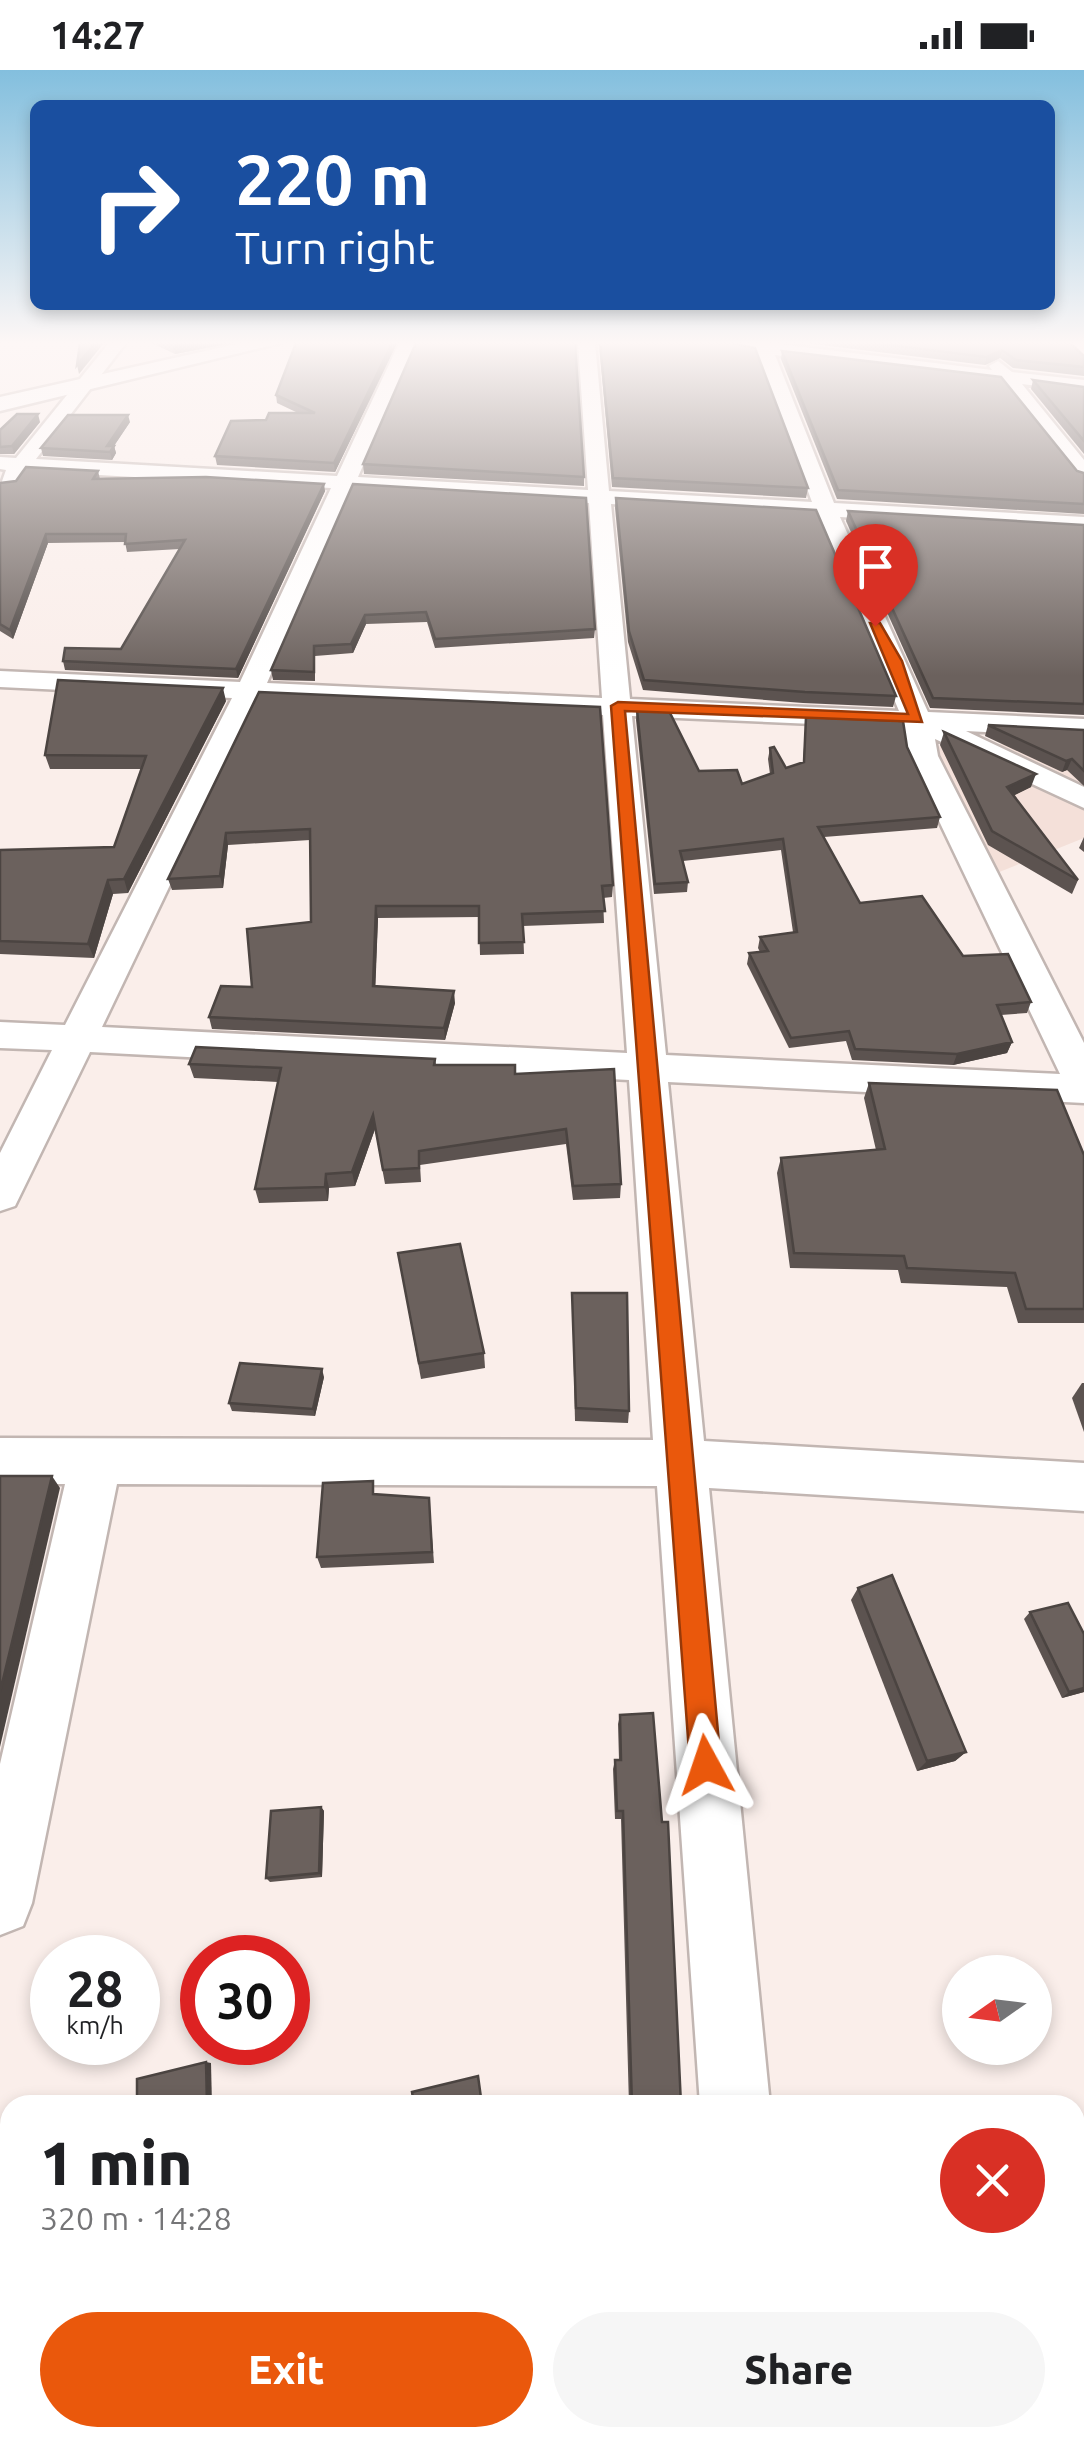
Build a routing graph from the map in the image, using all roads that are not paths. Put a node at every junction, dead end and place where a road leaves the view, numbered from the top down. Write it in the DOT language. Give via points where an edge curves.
graph roads {
  1 [pos="356,454"];
  2 [pos="596,454"];
  3 [pos="805,454"];
  4 [pos="1068,454"];
  5 [pos="10,463"];
  6 [pos="1084,474"];
  7 [pos="342,483"];
  8 [pos="0,491"];
  9 [pos="600,497"];
  10 [pos="826,510"];
  11 [pos="1084,524"];
  12 [pos="0,679"];
  13 [pos="250,689"];
  14 [pos="618,706"];
  15 [pos="917,719"];
  16 [pos="1084,728"];
  17 [pos="1084,799"];
  18 [pos="0,1035"];
  19 [pos="82,1037"];
  20 [pos="648,1067"];
  21 [pos="1084,1085"];
  22 [pos="0,1195"];
  23 [pos="0,1461"];
  24 [pos="96,1461"];
  25 [pos="680,1463"];
  26 [pos="1084,1486"];
  27 [pos="0,1904"];
  28 [pos="734,2095"];
  1 -- 7 [label="street"];
  2 -- 9 [label="street"];
  3 -- 10 [label="street"];
  4 -- 6 [label="street"];
  5 -- 7 [label="street"];
  5 -- 8 [label="street"];
  7 -- 9 [label="street"];
  7 -- 13 [label="street"];
  9 -- 10 [label="street"];
  9 -- 14 [label="street"];
  10 -- 11 [label="street"];
  10 -- 15 [label="street"];
  12 -- 13 [label="street"];
  13 -- 14 [label="street"];
  13 -- 19 [label="street"];
  14 -- 15 [label="street"];
  14 -- 20 [label="street"];
  15 -- 16 [label="street"];
  15 -- 17 [label="street"];
  15 -- 21 [label="street" via="923,756"];
  18 -- 19 [label="street"];
  19 -- 20 [label="street"];
  19 -- 22 [label="street"];
  20 -- 21 [label="street"];
  20 -- 25 [label="street"];
  23 -- 24 [label="street"];
  24 -- 25 [label="street"];
  24 -- 27 [label="street"];
  25 -- 26 [label="street"];
  25 -- 28 [label="street"];
}
